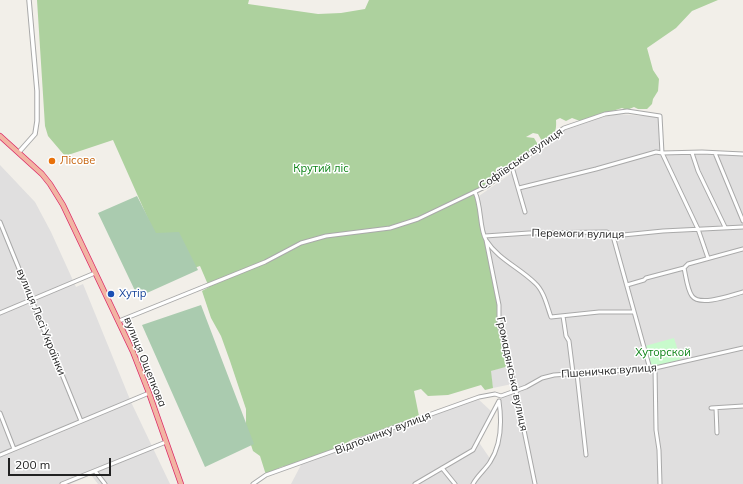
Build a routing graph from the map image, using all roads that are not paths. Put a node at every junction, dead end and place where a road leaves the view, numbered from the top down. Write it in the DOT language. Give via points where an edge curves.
graph roads {
  1 [pos="29,0"];
  2 [pos="0,136"];
  3 [pos="19,152"];
  4 [pos="662,153"];
  5 [pos="692,153"];
  6 [pos="715,153"];
  7 [pos="743,154"];
  8 [pos="512,167"];
  9 [pos="519,188"];
  10 [pos="475,192"];
  11 [pos="525,212"];
  12 [pos="743,221"];
  13 [pos="0,222"];
  14 [pos="724,227"];
  15 [pos="743,227"];
  16 [pos="698,229"];
  17 [pos="614,236"];
  18 [pos="486,238"];
  19 [pos="743,249"];
  20 [pos="708,258"];
  21 [pos="684,268"];
  22 [pos="95,272"];
  23 [pos="627,285"];
  24 [pos="743,292"];
  25 [pos="32,299"];
  26 [pos="634,312"];
  27 [pos="0,313"];
  28 [pos="563,316"];
  29 [pos="119,321"];
  30 [pos="743,348"];
  31 [pos="655,368"];
  32 [pos="650,369"];
  33 [pos="575,374"];
  34 [pos="516,391"];
  35 [pos="149,394"];
  36 [pos="501,396"];
  37 [pos="499,401"];
  38 [pos="743,406"];
  39 [pos="711,408"];
  40 [pos="716,408"];
  41 [pos="0,413"];
  42 [pos="81,421"];
  43 [pos="717,433"];
  44 [pos="166,442"];
  45 [pos="14,449"];
  46 [pos="0,455"];
  47 [pos="586,455"];
  48 [pos="442,468"];
  49 [pos="95,471"];
  50 [pos="62,484"];
  51 [pos="105,484"];
  52 [pos="181,484"];
  53 [pos="253,484"];
  54 [pos="415,484"];
  55 [pos="455,484"];
  56 [pos="472,484"];
  57 [pos="535,484"];
  58 [pos="660,484"];
  1 -- 3 [label="street" via="37,91 37,122 35,134"];
  2 -- 3 [label="highway, вулиця Ощепкова"];
  3 -- 22 [label="highway, вулиця Ощепкова" via="50,184 63,205"];
  4 -- 5 [label="street"];
  4 -- 8 [label="street, Софіївська вулиця" via="660,116 627,111 605,114 564,128"];
  4 -- 9 [label="street" via="656,152"];
  4 -- 16 [label="street"];
  5 -- 6 [label="street"];
  5 -- 14 [label="street"];
  6 -- 7 [label="street"];
  6 -- 12 [label="street"];
  8 -- 9 [label="street"];
  8 -- 10 [label="street, Софіївська вулиця"];
  9 -- 11 [label="street"];
  10 -- 18 [label="street, Громадянська вулиця" via="479,200"];
  10 -- 29 [label="street, Софіївська вулиця" via="390,228 326,236 301,243 264,262"];
  13 -- 25 [label="street, вулиця Лесі Українки"];
  14 -- 15 [label="street, Перемоги вулиця"];
  14 -- 16 [label="street, Перемоги вулиця"];
  16 -- 17 [label="street, Перемоги вулиця"];
  16 -- 20 [label="street"];
  17 -- 18 [label="street, Перемоги вулиця" via="607,232 529,233"];
  17 -- 23 [label="street"];
  18 -- 28 [label="street" via="500,256 536,283 551,317"];
  18 -- 34 [label="street, Громадянська вулиця" via="499,305 499,323"];
  19 -- 20 [label="street"];
  20 -- 21 [label="street" via="688,264"];
  21 -- 23 [label="street"];
  21 -- 24 [label="street" via="691,294 695,299 703,301"];
  22 -- 25 [label="street"];
  22 -- 29 [label="highway, вулиця Ощепкова"];
  23 -- 26 [label="street"];
  25 -- 27 [label="street"];
  25 -- 42 [label="street, вулиця Лесі Українки"];
  26 -- 28 [label="street"];
  26 -- 32 [label="street"];
  28 -- 33 [label="street"];
  29 -- 35 [label="highway, вулиця Ощепкова"];
  30 -- 31 [label="street, Пшеничка вулиця"];
  31 -- 32 [label="street, Пшеничка вулиця"];
  31 -- 58 [label="street"];
  32 -- 33 [label="street, Пшеничка вулиця"];
  33 -- 34 [label="street, Пшеничка вулиця" via="542,378"];
  33 -- 47 [label="street"];
  34 -- 36 [label="street, Пшеничка вулиця"];
  34 -- 57 [label="street, Громадянська вулиця"];
  35 -- 42 [label="street"];
  35 -- 44 [label="highway, вулиця Ощепкова"];
  36 -- 37 [label="street"];
  36 -- 53 [label="street, Відпочинку вулиця" via="495,394 480,397 367,437 266,475"];
  37 -- 48 [label="street" via="473,450"];
  37 -- 56 [label="street" via="501,429 496,452"];
  38 -- 40 [label="street"];
  39 -- 40 [label="street"];
  40 -- 43 [label="street"];
  41 -- 45 [label="street"];
  42 -- 45 [label="street"];
  44 -- 49 [label="street"];
  44 -- 52 [label="highway, вулиця Ощепкова"];
  45 -- 46 [label="street"];
  48 -- 54 [label="street"];
  48 -- 55 [label="street"];
  49 -- 50 [label="street"];
  49 -- 51 [label="street"];
}
